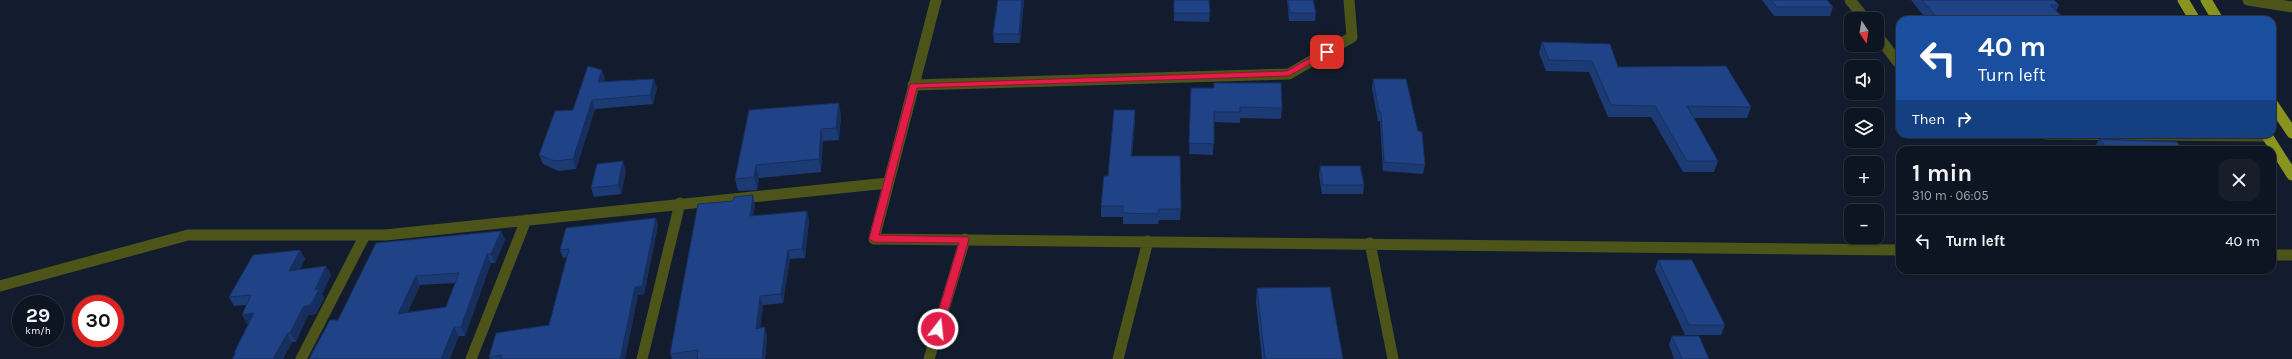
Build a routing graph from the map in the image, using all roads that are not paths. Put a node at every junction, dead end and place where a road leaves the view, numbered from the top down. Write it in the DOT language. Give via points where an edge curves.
graph roads {
  1 [pos="936,0"];
  2 [pos="1349,0"];
  3 [pos="1850,0"];
  4 [pos="2183,0"];
  5 [pos="2206,0"];
  6 [pos="2248,0"];
  7 [pos="2292,6"];
  8 [pos="1859,12"];
  9 [pos="2193,16"];
  10 [pos="2216,16"];
  11 [pos="1884,44"];
  12 [pos="1896,60"];
  13 [pos="913,85"];
  14 [pos="2276,109"];
  15 [pos="2292,133"];
  16 [pos="2276,149"];
  17 [pos="2292,175"];
  18 [pos="888,183"];
  19 [pos="680,203"];
  20 [pos="526,220"];
  21 [pos="364,236"];
  22 [pos="965,239"];
  23 [pos="1148,241"];
  24 [pos="1370,243"];
  25 [pos="1896,250"];
  26 [pos="2276,255"];
  27 [pos="2292,255"];
  28 [pos="0,286"];
  29 [pos="301,359"];
  30 [pos="471,359"];
  31 [pos="642,359"];
  32 [pos="929,359"];
  33 [pos="1118,359"];
  34 [pos="1392,359"];
  1 -- 13 [label="street"];
  2 -- 13 [label="street" via="1352,37 1289,74"];
  3 -- 8 [label="street"];
  4 -- 9 [label="highway"];
  5 -- 10 [label="highway"];
  6 -- 7 [label="street"];
  11 -- 12 [label="street"];
  13 -- 18 [label="street"];
  14 -- 15 [label="highway"];
  16 -- 17 [label="highway"];
  18 -- 19 [label="street"];
  18 -- 22 [label="street" via="874,239"];
  19 -- 20 [label="street"];
  19 -- 31 [label="street"];
  20 -- 21 [label="street"];
  20 -- 30 [label="street"];
  21 -- 28 [label="street" via="188,235"];
  21 -- 29 [label="street"];
  22 -- 23 [label="street"];
  22 -- 32 [label="street"];
  23 -- 24 [label="street"];
  23 -- 33 [label="street"];
  24 -- 25 [label="street"];
  24 -- 34 [label="street"];
  26 -- 27 [label="street"];
}
